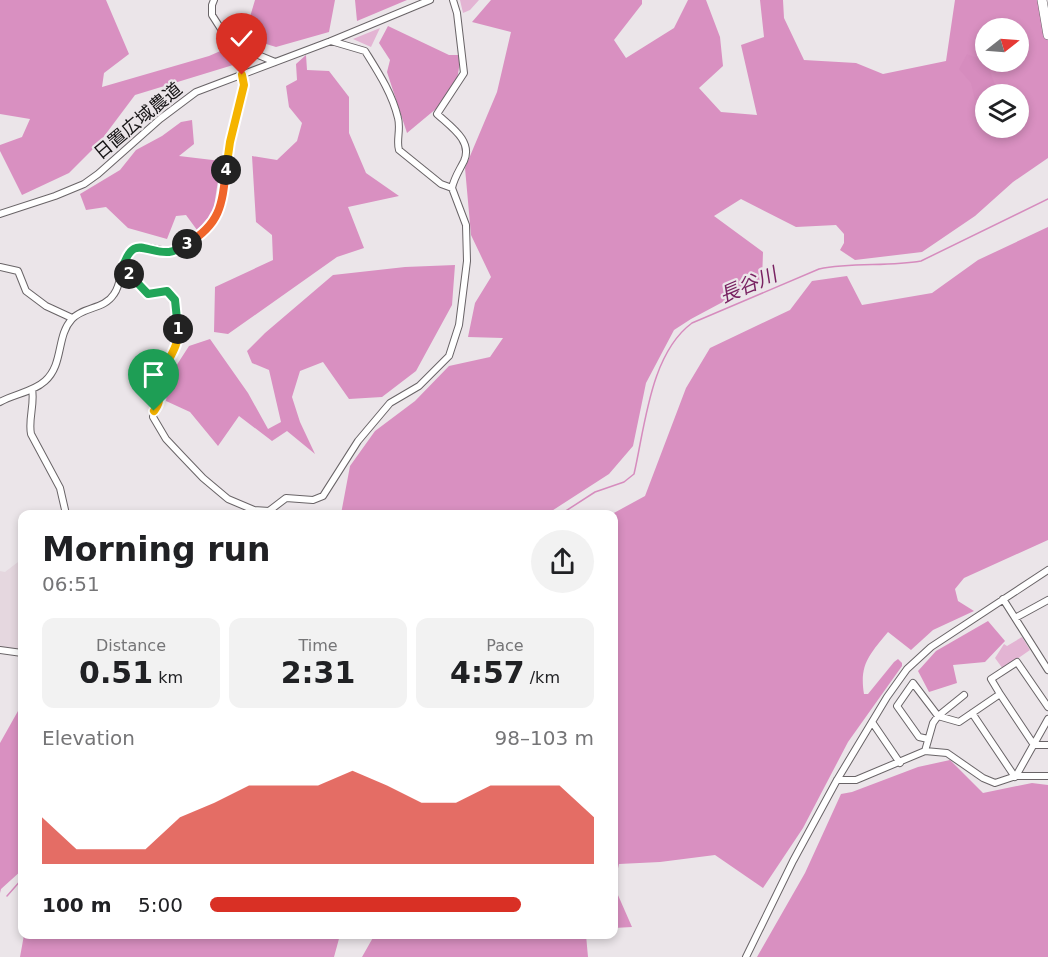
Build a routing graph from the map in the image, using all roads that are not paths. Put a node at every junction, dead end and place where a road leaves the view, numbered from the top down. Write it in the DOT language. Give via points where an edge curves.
graph roads {
  1 [pos="214,0"];
  2 [pos="430,0"];
  3 [pos="453,0"];
  4 [pos="1042,0"];
  5 [pos="1048,35"];
  6 [pos="331,41"];
  7 [pos="275,62"];
  8 [pos="242,75"];
  9 [pos="452,188"];
  10 [pos="0,214"];
  11 [pos="0,267"];
  12 [pos="122,270"];
  13 [pos="72,318"];
  14 [pos="32,389"];
  15 [pos="0,402"];
  16 [pos="65,510"];
  17 [pos="254,510"];
  18 [pos="270,510"];
  19 [pos="1048,570"];
  20 [pos="1003,600"];
  21 [pos="1047,603"];
  22 [pos="1015,618"];
  23 [pos="0,650"];
  24 [pos="18,652"];
  25 [pos="1048,670"];
  26 [pos="1000,694"];
  27 [pos="963,695"];
  28 [pos="1048,707"];
  29 [pos="972,713"];
  30 [pos="938,716"];
  31 [pos="1048,719"];
  32 [pos="872,722"];
  33 [pos="928,739"];
  34 [pos="1034,745"];
  35 [pos="1048,745"];
  36 [pos="925,751"];
  37 [pos="900,763"];
  38 [pos="1048,776"];
  39 [pos="1016,777"];
  40 [pos="837,780"];
  41 [pos="746,957"];
  1 -- 7 [label="street" via="212,15 228,40"];
  2 -- 6 [label="street, 日置広域農道"];
  3 -- 9 [label="street" via="464,73 437,114 466,146 465,160"];
  4 -- 5 [label="highway"];
  6 -- 7 [label="street, 日置広域農道"];
  6 -- 9 [label="street" via="365,51 395,106 399,150 441,184"];
  7 -- 8 [label="street, 日置広域農道"];
  8 -- 10 [label="street, 日置広域農道" via="196,92 84,184"];
  8 -- 12 [label="street" via="244,85 230,142 222,204 215,221 175,250 137,248 128,254"];
  9 -- 18 [label="street" via="466,225 467,261 459,326 449,356 419,386 390,403 358,441 323,496 313,500 286,498"];
  11 -- 13 [label="street" via="18,271 26,291"];
  12 -- 13 [label="street" via="116,293 108,301"];
  12 -- 17 [label="street" via="148,294 167,291 175,300 179,337 159,383 160,403 153,417 203,478 228,499"];
  13 -- 14 [label="street" via="53,371"];
  14 -- 15 [label="street"];
  14 -- 16 [label="street" via="32,434 56,478"];
  19 -- 20 [label="street"];
  20 -- 22 [label="street"];
  20 -- 32 [label="street" via="919,657"];
  21 -- 22 [label="street"];
  22 -- 25 [label="street"];
  23 -- 24 [label="street"];
  26 -- 28 [label="street" via="991,679 1017,662"];
  26 -- 29 [label="street"];
  26 -- 34 [label="street"];
  27 -- 30 [label="street"];
  29 -- 30 [label="street" via="959,722"];
  29 -- 39 [label="street"];
  30 -- 33 [label="street"];
  30 -- 33 [label="street" via="913,683 897,706 919,737"];
  31 -- 34 [label="street"];
  32 -- 37 [label="street"];
  32 -- 40 [label="street"];
  33 -- 36 [label="street"];
  34 -- 35 [label="street"];
  34 -- 39 [label="street"];
  36 -- 37 [label="street"];
  36 -- 39 [label="street" via="947,753 995,783"];
  37 -- 40 [label="street" via="856,780"];
  38 -- 39 [label="street"];
  40 -- 41 [label="street"];
}
